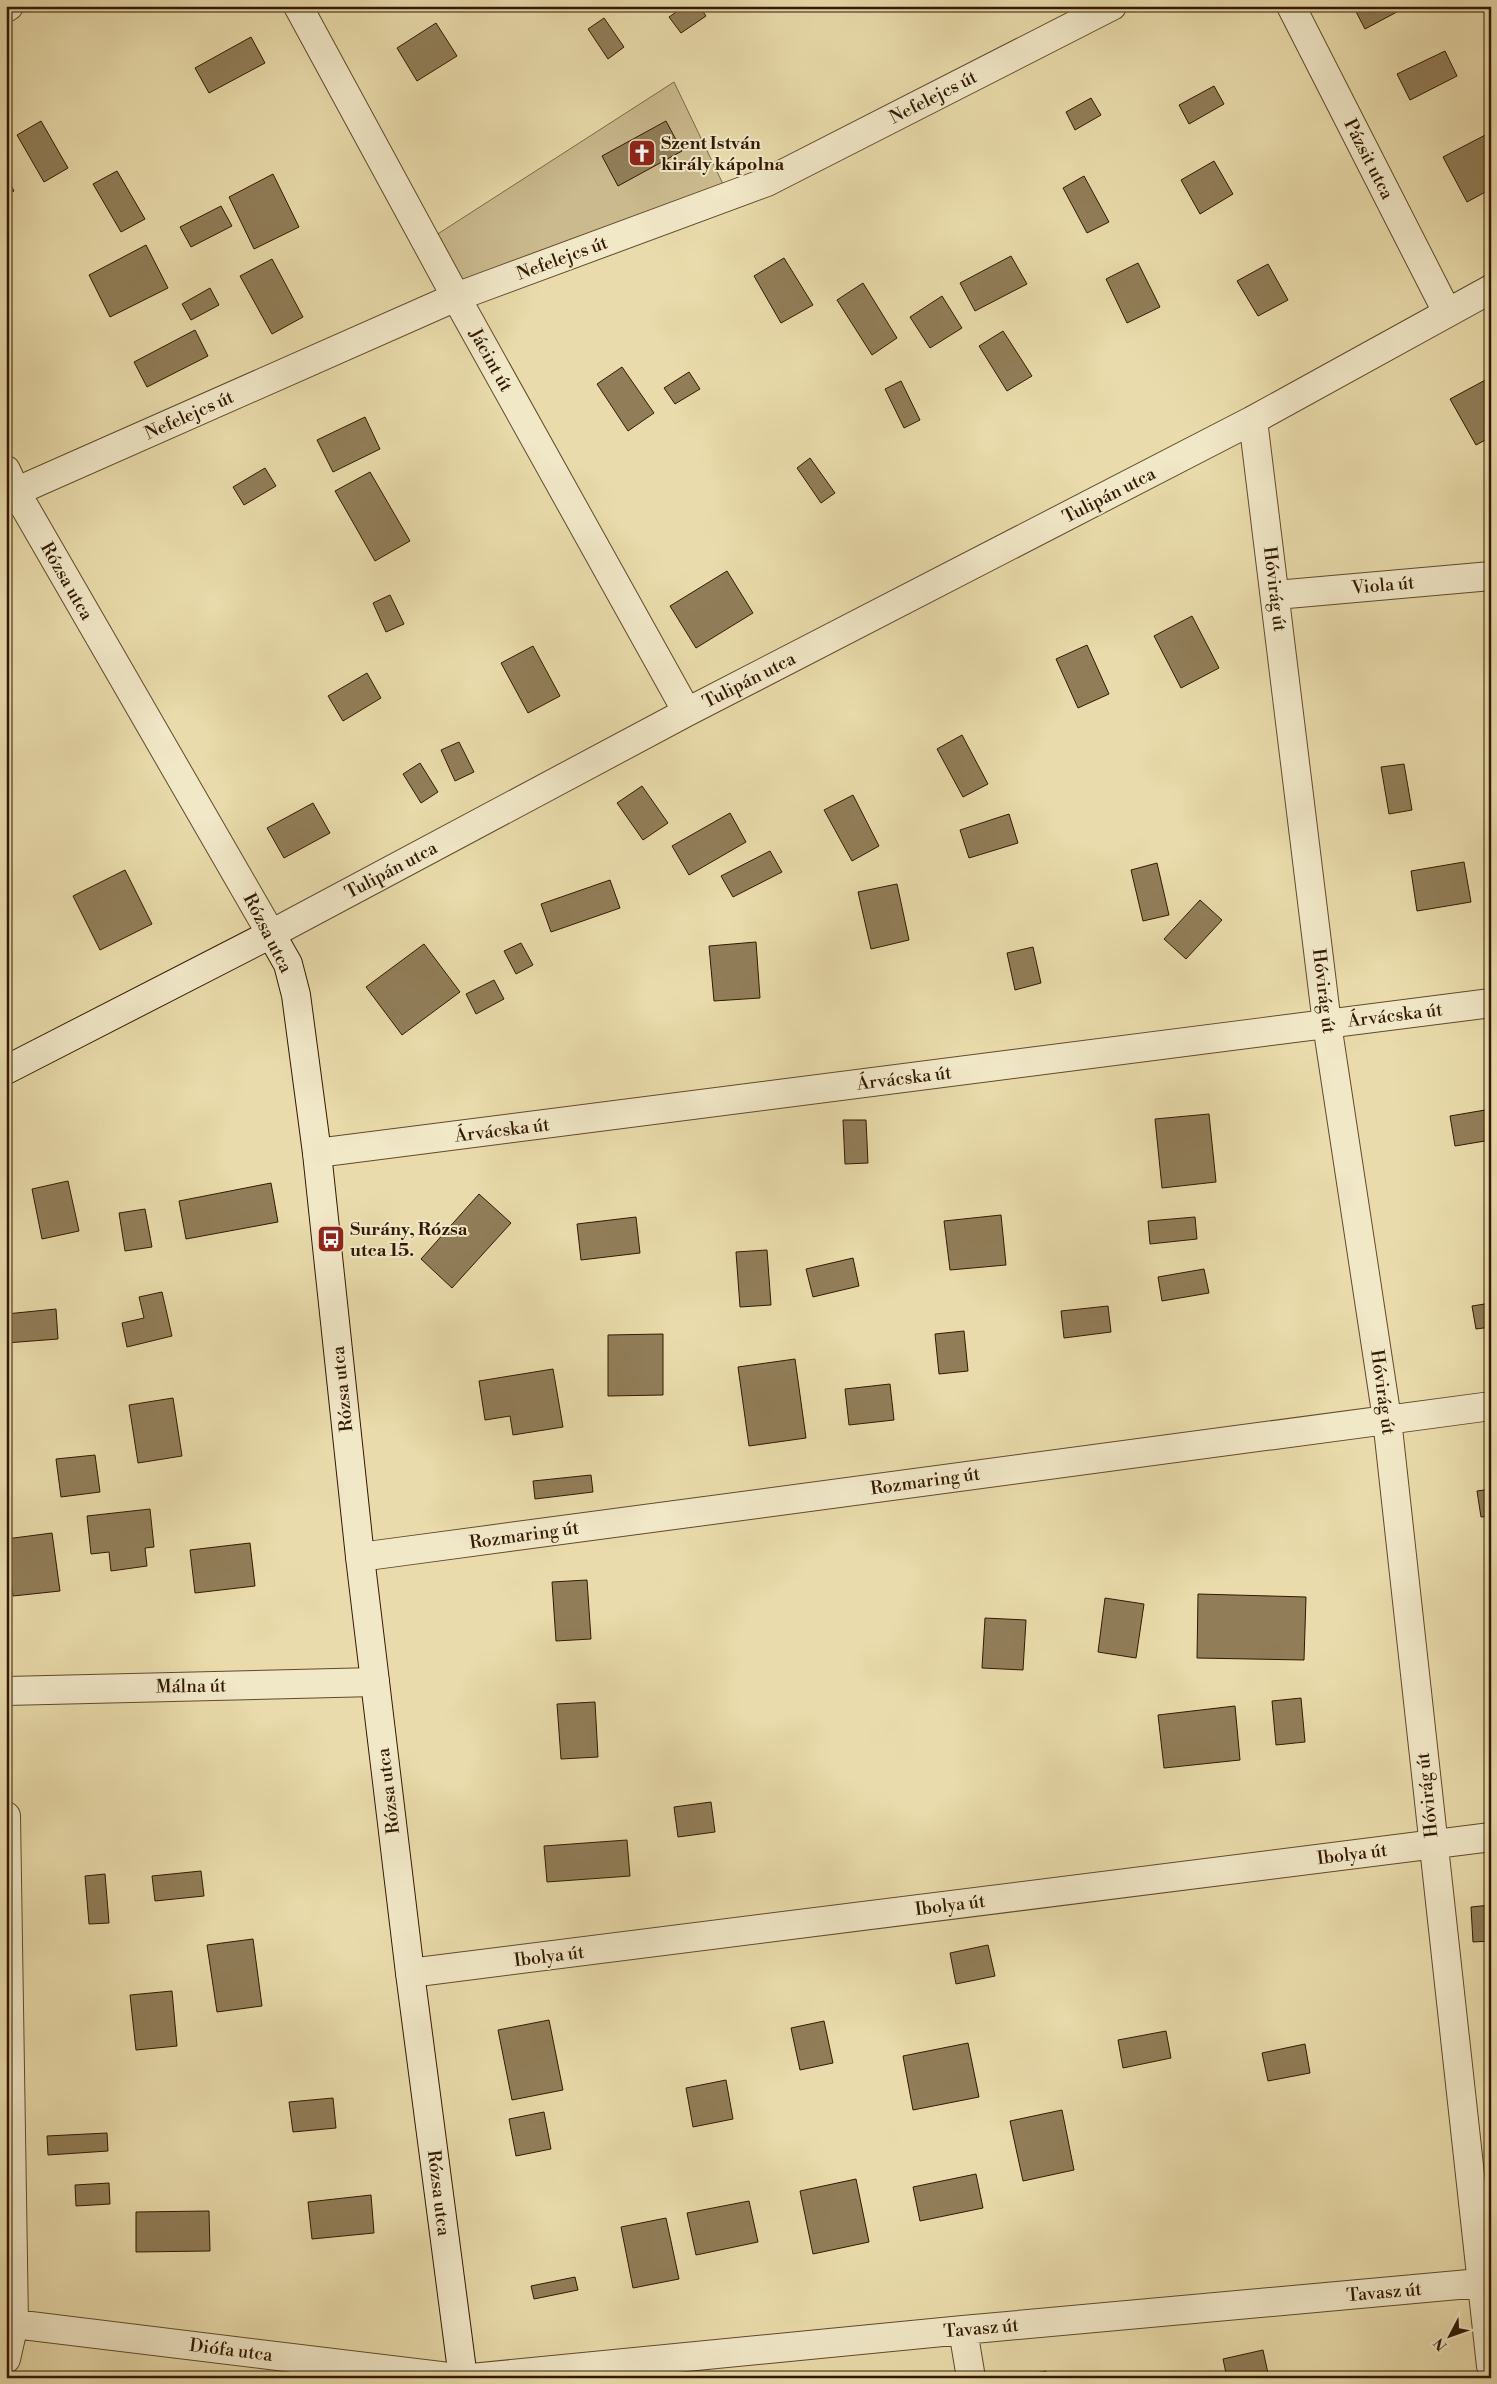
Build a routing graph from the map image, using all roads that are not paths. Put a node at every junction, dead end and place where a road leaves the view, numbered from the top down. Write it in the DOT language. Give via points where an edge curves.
graph roads {
  1 [pos="298,6"];
  2 [pos="1112,6"];
  3 [pos="1291,6"];
  4 [pos="1491,289"];
  5 [pos="456,298"];
  6 [pos="1447,312"];
  7 [pos="1254,420"];
  8 [pos="10,486"];
  9 [pos="1491,576"];
  10 [pos="1276,595"];
  11 [pos="687,712"];
  12 [pos="271,934"];
  13 [pos="1491,1003"];
  14 [pos="1327,1024"];
  15 [pos="6,1070"];
  16 [pos="318,1154"];
  17 [pos="1491,1406"];
  18 [pos="1387,1419"];
  19 [pos="360,1557"];
  20 [pos="375,1682"];
  21 [pos="6,1691"];
  22 [pos="6,1816"];
  23 [pos="1491,1837"];
  24 [pos="1432,1844"];
  25 [pos="410,1973"];
  26 [pos="1486,2283"];
  27 [pos="10,2323"];
  28 [pos="963,2330"];
  29 [pos="6,2359"];
  30 [pos="1491,2366"];
  31 [pos="457,2378"];
  32 [pos="463,2378"];
  33 [pos="471,2378"];
  34 [pos="970,2378"];
  1 -- 5 [label="street, Jácint út"];
  2 -- 5 [label="street, Nefelejcs út" via="767,182"];
  3 -- 6 [label="street, Pázsit utca"];
  4 -- 6 [label="street, Tulipán utca"];
  5 -- 8 [label="street, Nefelejcs út"];
  5 -- 11 [label="street, Jácint út"];
  6 -- 7 [label="street, Tulipán utca"];
  7 -- 10 [label="street, Hóvirág út"];
  7 -- 11 [label="street, Tulipán utca"];
  8 -- 12 [label="street, Rózsa utca"];
  9 -- 10 [label="street, Viola út"];
  10 -- 14 [label="street, Hóvirág út"];
  11 -- 12 [label="street, Tulipán utca"];
  12 -- 15 [label="street, Tulipán utca"];
  12 -- 16 [label="street, Rózsa utca" via="288,964 296,995"];
  13 -- 14 [label="street, Árvácska út"];
  14 -- 16 [label="street, Árvácska út"];
  14 -- 18 [label="street, Hóvirág út"];
  16 -- 19 [label="street, Rózsa utca"];
  17 -- 18 [label="street, Rozmaring út"];
  18 -- 19 [label="street, Rozmaring út"];
  18 -- 24 [label="street, Hóvirág út"];
  19 -- 20 [label="street, Rózsa utca"];
  20 -- 21 [label="street, Málna út"];
  20 -- 25 [label="street, Rózsa utca"];
  22 -- 27 [label="street"];
  23 -- 24 [label="street, Ibolya út"];
  24 -- 25 [label="street, Ibolya út"];
  24 -- 26 [label="street, Hóvirág út"];
  25 -- 32 [label="street, Rózsa utca"];
  26 -- 28 [label="street, Tavasz út"];
  26 -- 30 [label="street, Hóvirág út"];
  27 -- 29 [label="street"];
  27 -- 31 [label="street, Diófa utca"];
  28 -- 33 [label="street, Tavasz út"];
  28 -- 34 [label="street"];
}
